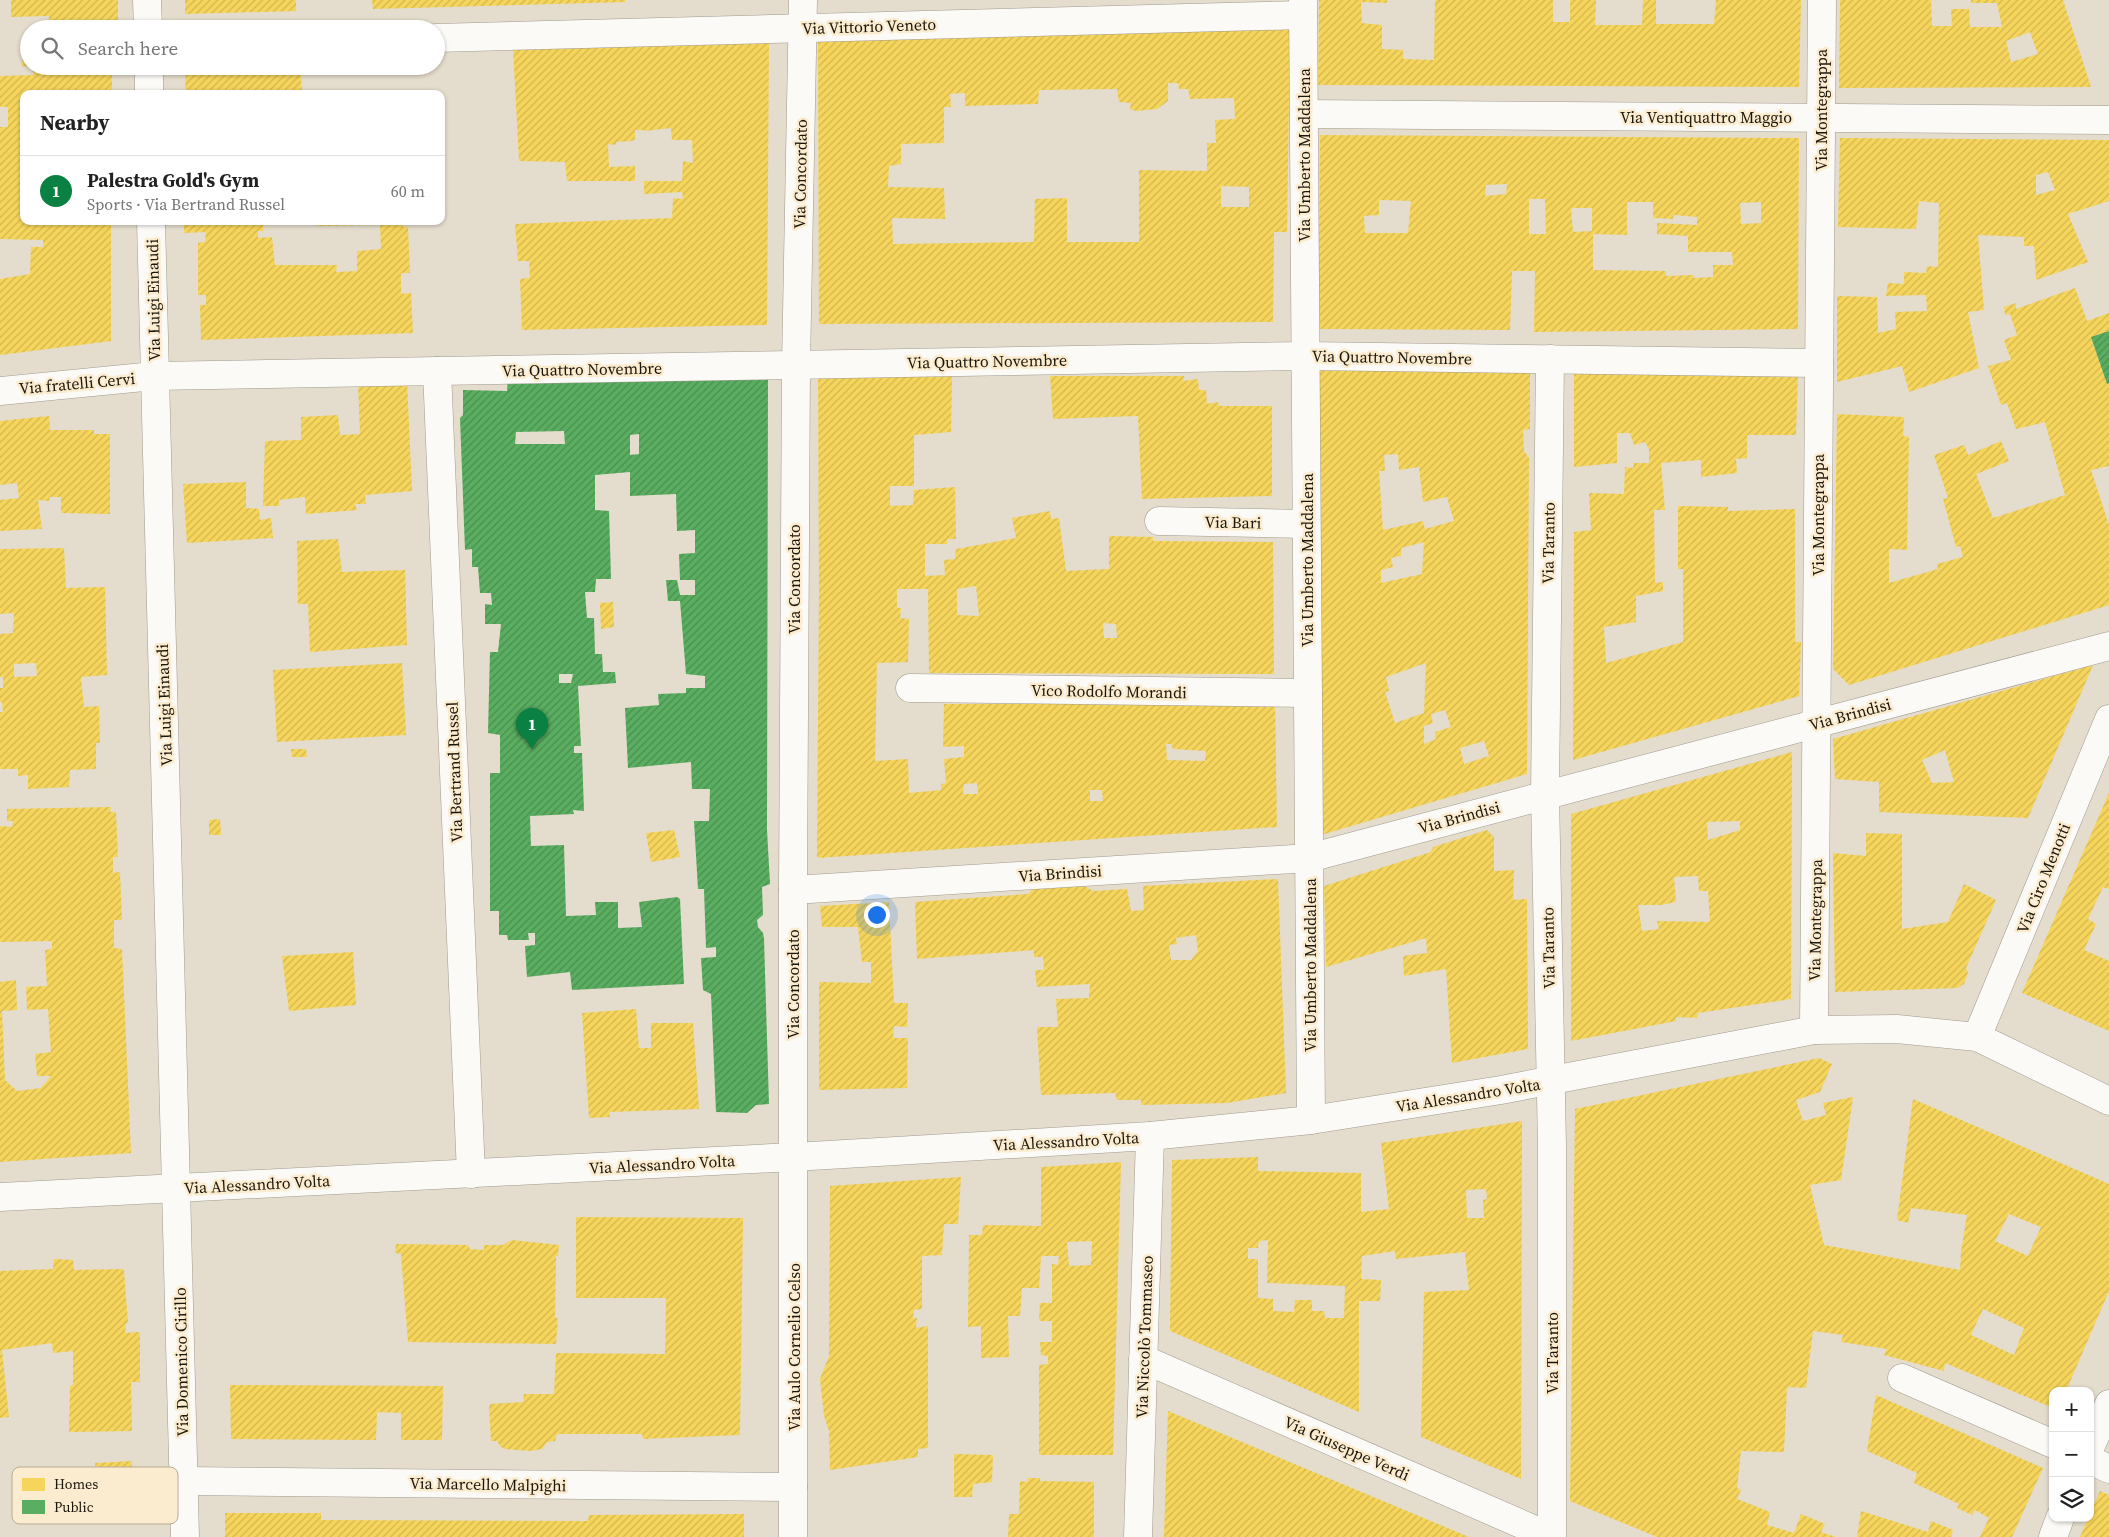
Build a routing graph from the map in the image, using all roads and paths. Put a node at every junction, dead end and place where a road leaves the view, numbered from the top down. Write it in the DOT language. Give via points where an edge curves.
graph roads {
  1 [pos="148,0"];
  2 [pos="803,0"];
  3 [pos="1822,0"];
  4 [pos="1303,7"];
  5 [pos="148,20"];
  6 [pos="803,28"];
  7 [pos="445,38"];
  8 [pos="148,75"];
  9 [pos="149,90"];
  10 [pos="1304,114"];
  11 [pos="1821,117"];
  12 [pos="2109,120"];
  13 [pos="151,225"];
  14 [pos="1305,356"];
  15 [pos="1550,359"];
  16 [pos="1819,363"];
  17 [pos="796,365"];
  18 [pos="437,371"];
  19 [pos="154,376"];
  20 [pos="0,391"];
  21 [pos="1159,521"];
  22 [pos="1306,524"];
  23 [pos="2109,646"];
  24 [pos="910,688"];
  25 [pos="1308,693"];
  26 [pos="2109,719"];
  27 [pos="1817,722"];
  28 [pos="1545,794"];
  29 [pos="1309,858"];
  30 [pos="793,890"];
  31 [pos="1814,1030"];
  32 [pos="1977,1038"];
  33 [pos="1550,1082"];
  34 [pos="2109,1102"];
  35 [pos="1311,1120"];
  36 [pos="1150,1136"];
  37 [pos="794,1158"];
  38 [pos="472,1174"];
  39 [pos="177,1188"];
  40 [pos="0,1196"];
  41 [pos="1143,1359"];
  42 [pos="1902,1378"];
  43 [pos="2109,1404"];
  44 [pos="2094,1439"];
  45 [pos="2049,1442"];
  46 [pos="2094,1462"];
  47 [pos="2109,1469"];
  48 [pos="184,1481"];
  49 [pos="794,1487"];
  50 [pos="2058,1522"];
  51 [pos="185,1537"];
  52 [pos="793,1537"];
  53 [pos="1138,1537"];
  54 [pos="1552,1537"];
  55 [pos="2052,1537"];
  1 -- 5 [label="street"];
  2 -- 6 [label="street, Via Concordato"];
  3 -- 11 [label="street, Via Montegrappa"];
  4 -- 6 [label="street, Via Vittorio Veneto"];
  4 -- 10 [label="street, Via Umberto Maddalena"];
  6 -- 7 [label="street, Via Vittorio Veneto"];
  6 -- 17 [label="street, Via Concordato"];
  8 -- 9 [label="street"];
  10 -- 11 [label="street, Via Ventiquattro Maggio"];
  10 -- 14 [label="street, Via Umberto Maddalena"];
  11 -- 12 [label="street, Via Ventiquattro Maggio"];
  11 -- 16 [label="street, Via Montegrappa"];
  13 -- 19 [label="street, Via Luigi Einaudi"];
  14 -- 15 [label="street, Via Quattro Novembre"];
  14 -- 17 [label="street, Via Quattro Novembre"];
  14 -- 22 [label="street, Via Umberto Maddalena"];
  15 -- 16 [label="street, Via Quattro Novembre"];
  15 -- 28 [label="street, Via Taranto"];
  16 -- 27 [label="street, Via Montegrappa"];
  17 -- 18 [label="street, Via Quattro Novembre"];
  17 -- 30 [label="street, Via Concordato"];
  18 -- 19 [label="street, Via Quattro Novembre"];
  18 -- 38 [label="street, Via Bertrand Russel"];
  19 -- 20 [label="street, Via fratelli Cervi"];
  19 -- 39 [label="street, Via Luigi Einaudi"];
  21 -- 22 [label="street, Via Bari"];
  22 -- 25 [label="street, Via Umberto Maddalena"];
  23 -- 27 [label="street, Via Brindisi"];
  24 -- 25 [label="street, Vico Rodolfo Morandi"];
  25 -- 29 [label="street, Via Umberto Maddalena"];
  26 -- 32 [label="street, Via Ciro Menotti"];
  27 -- 28 [label="street, Via Brindisi"];
  27 -- 31 [label="street, Via Montegrappa"];
  28 -- 29 [label="street, Via Brindisi"];
  28 -- 33 [label="street, Via Taranto"];
  29 -- 30 [label="street, Via Brindisi"];
  29 -- 35 [label="street, Via Umberto Maddalena"];
  30 -- 37 [label="street, Via Concordato"];
  31 -- 32 [label="street, Via Alessandro Volta" via="1897,1029"];
  31 -- 33 [label="street, Via Alessandro Volta"];
  32 -- 34 [label="street, Via Alessandro Volta"];
  33 -- 35 [label="street, Via Alessandro Volta"];
  33 -- 54 [label="street, Via Taranto"];
  35 -- 36 [label="street, Via Alessandro Volta"];
  36 -- 37 [label="street, Via Alessandro Volta"];
  36 -- 41 [label="street, Via Niccolò Tommaseo"];
  37 -- 38 [label="street, Via Alessandro Volta"];
  37 -- 49 [label="street, Via Aulo Cornelio Celso"];
  38 -- 39 [label="street, Via Alessandro Volta"];
  39 -- 40 [label="street, Via Alessandro Volta"];
  39 -- 48 [label="street, Via Domenico Cirillo"];
  41 -- 53 [label="street, Via Niccolò Tommaseo"];
  41 -- 54 [label="street, Via Giuseppe Verdi"];
  42 -- 45 [label="street"];
  43 -- 44 [label="street"];
  46 -- 47 [label="street"];
  48 -- 49 [label="street, Via Marcello Malpighi"];
  48 -- 51 [label="street, Via Domenico Cirillo"];
  49 -- 52 [label="street, Via Aulo Cornelio Celso"];
  50 -- 55 [label="street"];
}
